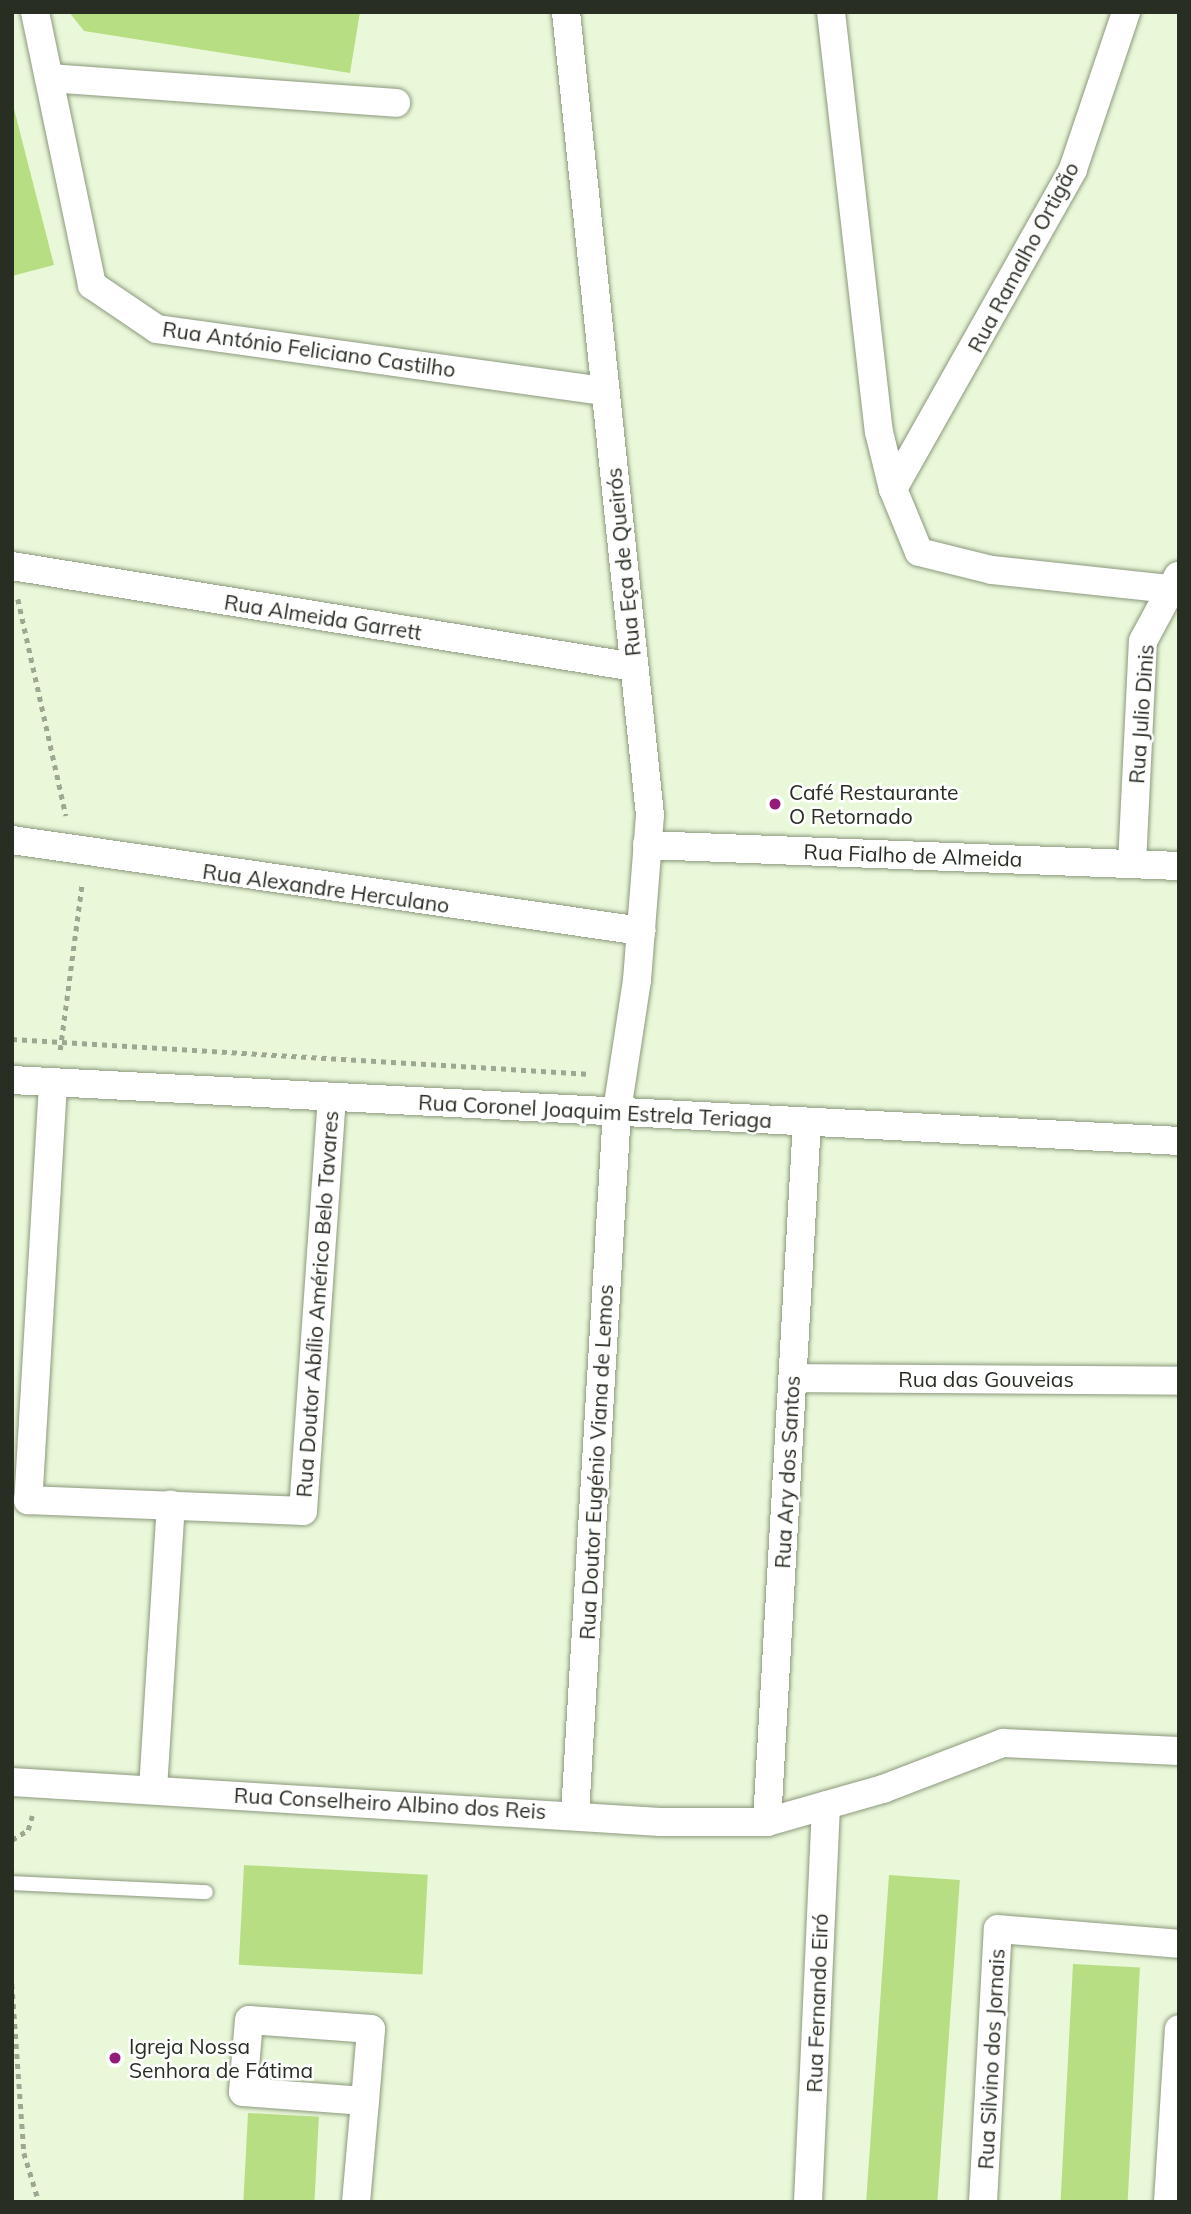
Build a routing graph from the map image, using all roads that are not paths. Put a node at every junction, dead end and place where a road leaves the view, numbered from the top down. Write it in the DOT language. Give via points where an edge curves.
graph roads {
  1 [pos="35,12"];
  2 [pos="566,12"];
  3 [pos="831,12"];
  4 [pos="1126,12"];
  5 [pos="49,78"];
  6 [pos="396,103"];
  7 [pos="605,391"];
  8 [pos="893,489"];
  9 [pos="12,566"];
  10 [pos="1175,581"];
  11 [pos="634,667"];
  12 [pos="12,840"];
  13 [pos="647,845"];
  14 [pos="1132,864"];
  15 [pos="1179,866"];
  16 [pos="641,931"];
  17 [pos="12,1080"];
  18 [pos="53,1084"];
  19 [pos="332,1097"];
  20 [pos="617,1111"];
  21 [pos="807,1122"];
  22 [pos="1179,1141"];
  23 [pos="793,1378"];
  24 [pos="1179,1381"];
  25 [pos="172,1505"];
  26 [pos="1179,1751"];
  27 [pos="12,1782"];
  28 [pos="153,1790"];
  29 [pos="826,1805"];
  30 [pos="575,1813"];
  31 [pos="767,1822"];
  32 [pos="12,1883"];
  33 [pos="206,1892"];
  34 [pos="1179,1944"];
  35 [pos="1179,2029"];
  36 [pos="365,2101"];
  37 [pos="356,2202"];
  38 [pos="808,2202"];
  39 [pos="983,2202"];
  40 [pos="1168,2202"];
  1 -- 5 [label="street, Rua António Feliciano Castilho"];
  2 -- 7 [label="street, Rua Eça de Queirós"];
  3 -- 8 [label="street" via="879,432"];
  4 -- 8 [label="street, Rua Ramalho Ortigão" via="1073,169"];
  5 -- 6 [label="street"];
  5 -- 7 [label="street, Rua António Feliciano Castilho" via="92,285 157,329"];
  7 -- 11 [label="street, Rua Eça de Queirós"];
  8 -- 10 [label="street" via="919,552 992,570"];
  9 -- 11 [label="street, Rua Almeida Garrett"];
  10 -- 14 [label="street, Rua Julio Dinis" via="1143,641"];
  11 -- 13 [label="street, Rua Eça de Queirós"];
  12 -- 16 [label="street, Rua Alexandre Herculano"];
  13 -- 14 [label="street, Rua Fialho de Almeida"];
  13 -- 16 [label="street, Rua Eça de Queirós"];
  14 -- 15 [label="street, Rua Fialho de Almeida"];
  16 -- 20 [label="street, Rua Eça de Queirós"];
  17 -- 18 [label="street, Rua Coronel Joaquim Estrela Teriaga"];
  18 -- 19 [label="street, Rua Coronel Joaquim Estrela Teriaga"];
  18 -- 25 [label="street" via="28,1500"];
  19 -- 20 [label="street, Rua Coronel Joaquim Estrela Teriaga"];
  19 -- 25 [label="street, Rua Doutor Abílio Américo Belo Tavares" via="303,1511"];
  20 -- 21 [label="street, Rua Coronel Joaquim Estrela Teriaga"];
  20 -- 30 [label="street, Rua Doutor Eugénio Viana de Lemos"];
  21 -- 22 [label="street, Rua Coronel Joaquim Estrela Teriaga"];
  21 -- 23 [label="street, Rua Ary dos Santos"];
  23 -- 24 [label="street, Rua das Gouveias"];
  23 -- 31 [label="street, Rua Ary dos Santos"];
  25 -- 28 [label="street"];
  26 -- 29 [label="street, Rua Conselheiro Albino dos Reis" via="1003,1743"];
  27 -- 28 [label="street, Rua Conselheiro Albino dos Reis"];
  28 -- 30 [label="street, Rua Conselheiro Albino dos Reis"];
  29 -- 31 [label="street, Rua Conselheiro Albino dos Reis"];
  29 -- 38 [label="street, Rua Fernando Eiró"];
  30 -- 31 [label="street, Rua Conselheiro Albino dos Reis" via="660,1822"];
  32 -- 33 [label="lane"];
  34 -- 39 [label="street, Rua Silvino dos Jornais" via="998,1929"];
  35 -- 40 [label="street"];
  36 -- 36 [label="street" via="243,2092 249,2020 371,2029"];
  36 -- 37 [label="street"];
}
